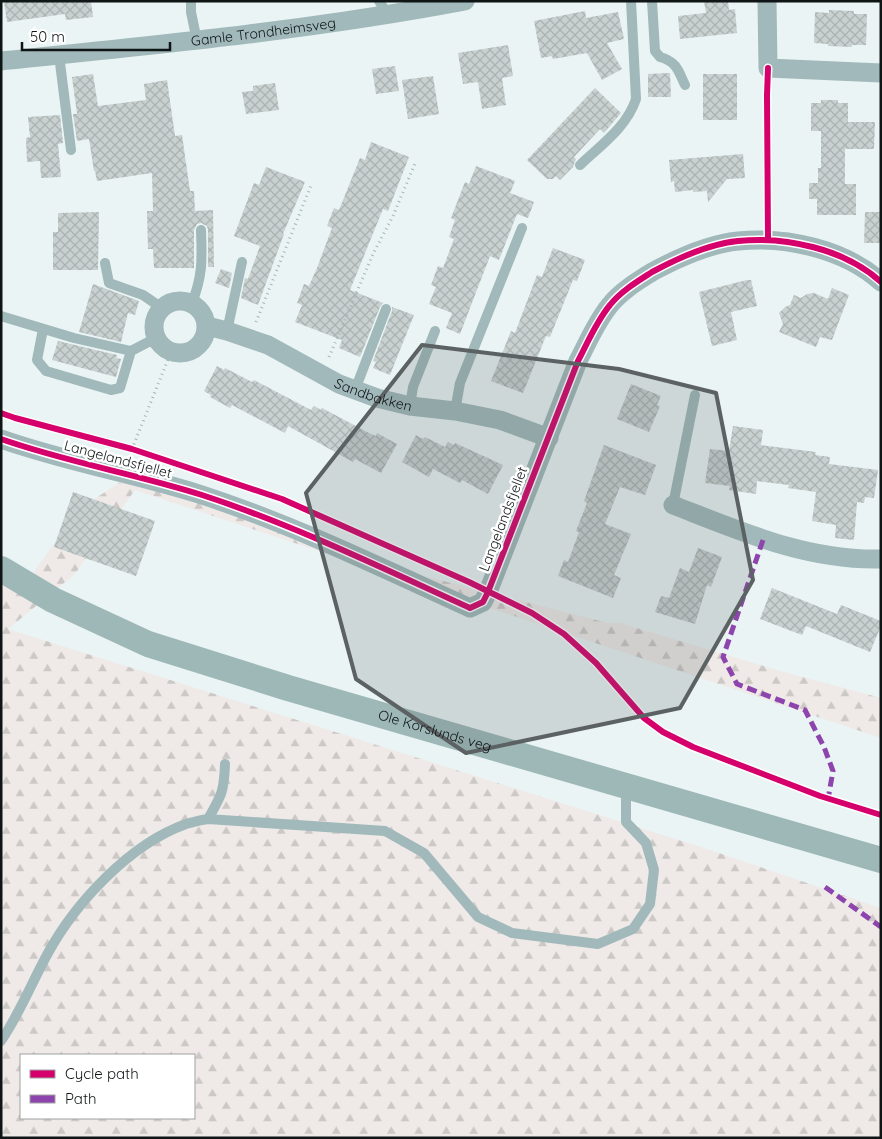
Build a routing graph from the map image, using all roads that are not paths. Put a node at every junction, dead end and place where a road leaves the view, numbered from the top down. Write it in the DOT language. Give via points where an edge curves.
graph roads {
  1 [pos="191,1"];
  2 [pos="466,1"];
  3 [pos="631,1"];
  4 [pos="652,1"];
  5 [pos="767,1"];
  6 [pos="384,8"];
  7 [pos="198,41"];
  8 [pos="59,55"];
  9 [pos="1,61"];
  10 [pos="881,73"];
  11 [pos="685,85"];
  12 [pos="71,150"];
  13 [pos="580,165"];
  14 [pos="522,228"];
  15 [pos="201,230"];
  16 [pos="242,262"];
  17 [pos="105,263"];
  18 [pos="881,282"];
  19 [pos="192,303"];
  20 [pos="162,308"];
  21 [pos="386,309"];
  22 [pos="1,316"];
  23 [pos="207,326"];
  24 [pos="43,329"];
  25 [pos="227,331"];
  26 [pos="435,332"];
  27 [pos="156,338"];
  28 [pos="131,351"];
  29 [pos="355,390"];
  30 [pos="695,395"];
  31 [pos="410,406"];
  32 [pos="455,411"];
  33 [pos="548,438"];
  34 [pos="1,439"];
  35 [pos="673,505"];
  36 [pos="881,559"];
  37 [pos="1,569"];
  38 [pos="225,764"];
  39 [pos="626,786"];
  40 [pos="208,819"];
  41 [pos="881,860"];
  42 [pos="1,1041"];
  1 -- 7 [label="lane"];
  2 -- 6 [label="street, Gamle Trondheimsveg"];
  3 -- 13 [label="lane" via="636,99 621,125"];
  4 -- 11 [label="lane" via="655,51 676,65"];
  5 -- 10 [label="street" via="768,68"];
  6 -- 7 [label="street, Gamle Trondheimsveg"];
  7 -- 8 [label="street, Gamle Trondheimsveg"];
  8 -- 9 [label="street, Gamle Trondheimsveg"];
  8 -- 12 [label="lane"];
  14 -- 32 [label="lane" via="460,383"];
  15 -- 19 [label="lane" via="202,265"];
  16 -- 25 [label="lane"];
  17 -- 20 [label="lane" via="109,283 143,295"];
  18 -- 33 [label="street, Langelandsfjellet" via="848,259 816,248 768,240 737,241 667,264 638,281 611,303 578,361"];
  19 -- 20 [label="street" via="177,301"];
  19 -- 23 [label="street" via="205,316"];
  20 -- 27 [label="street" via="154,322"];
  21 -- 29 [label="lane"];
  22 -- 24 [label="lane"];
  23 -- 25 [label="street, Sandbakken"];
  23 -- 27 [label="street" via="202,342 188,353 171,352"];
  24 -- 28 [label="lane"];
  24 -- 28 [label="lane" via="37,360 46,371 111,390 120,388"];
  25 -- 29 [label="street, Sandbakken" via="268,346"];
  26 -- 31 [label="lane" via="413,388"];
  27 -- 28 [label="lane"];
  29 -- 31 [label="street, Sandbakken"];
  30 -- 35 [label="lane"];
  31 -- 32 [label="street, Sandbakken"];
  32 -- 33 [label="street, Sandbakken" via="500,420"];
  33 -- 34 [label="street, Langelandsfjellet" via="488,592 483,602 470,608 288,528 203,496"];
  35 -- 36 [label="street" via="763,540 819,555 856,560"];
  37 -- 39 [label="street, Ole Korslunds veg" via="54,600 148,644"];
  38 -- 40 [label="lane" via="224,788"];
  39 -- 40 [label="lane" via="626,822 646,843 654,870 650,904 633,929 598,944 512,933 478,917 424,853 385,831"];
  39 -- 41 [label="street, Ole Korslunds veg"];
  40 -- 42 [label="lane" via="185,824 153,841 97,886 72,916 49,952"];
}
